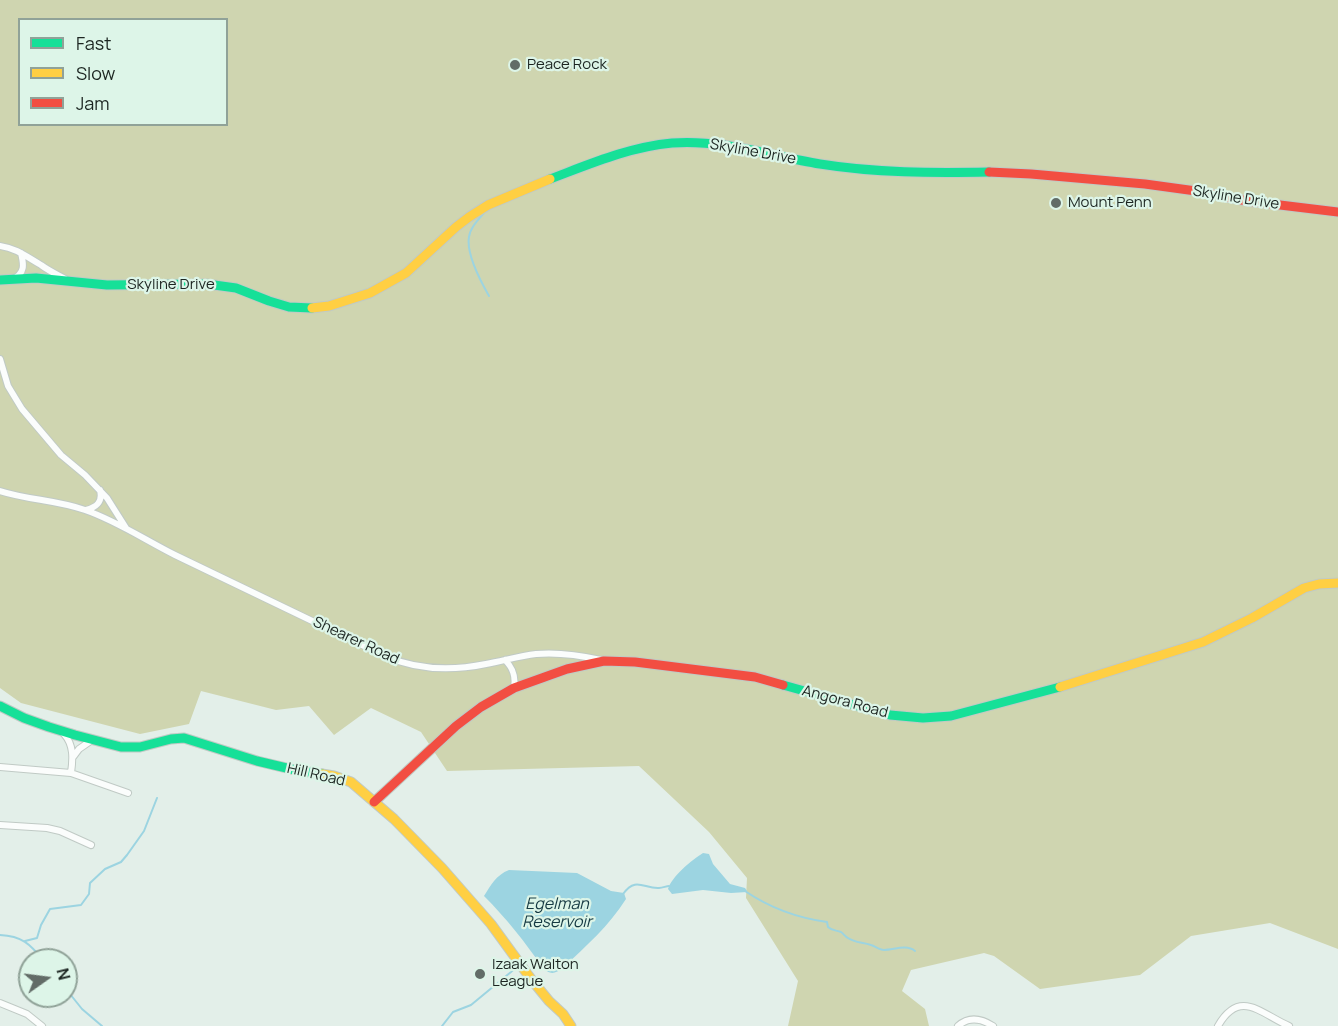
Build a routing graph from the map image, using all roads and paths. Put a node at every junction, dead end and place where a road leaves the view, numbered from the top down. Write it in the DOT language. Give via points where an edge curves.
graph roads {
  1 [pos="1338,212"];
  2 [pos="0,246"];
  3 [pos="21,253"];
  4 [pos="5,280"];
  5 [pos="68,280"];
  6 [pos="0,358"];
  7 [pos="99,489"];
  8 [pos="0,491"];
  9 [pos="86,510"];
  10 [pos="127,528"];
  11 [pos="1338,583"];
  12 [pos="505,660"];
  13 [pos="604,661"];
  14 [pos="514,688"];
  15 [pos="0,706"];
  16 [pos="62,731"];
  17 [pos="92,740"];
  18 [pos="73,757"];
  19 [pos="0,767"];
  20 [pos="71,773"];
  21 [pos="128,793"];
  22 [pos="374,801"];
  23 [pos="0,825"];
  24 [pos="91,845"];
  25 [pos="0,1003"];
  26 [pos="42,1026"];
  27 [pos="571,1026"];
  28 [pos="958,1026"];
  29 [pos="993,1026"];
  30 [pos="1218,1026"];
  31 [pos="1289,1026"];
  1 -- 5 [label="street, Skyline Drive" via="1145,184 1018,173 853,169 744,148 673,143 620,153 502,198 469,217 406,273 370,293 329,306 289,307 236,288 207,284 107,285"];
  2 -- 3 [label="street, Skyline Drive"];
  3 -- 4 [label="street, Skyline Drive" via="23,269 17,277"];
  3 -- 5 [label="street, Skyline Drive"];
  4 -- 5 [label="street, Skyline Drive"];
  6 -- 7 [label="street" via="22,409 61,455"];
  7 -- 9 [label="street" via="101,501"];
  7 -- 10 [label="street"];
  8 -- 9 [label="street, Shearer Road"];
  9 -- 10 [label="street, Shearer Road"];
  10 -- 12 [label="street, Shearer Road" via="392,659 443,668"];
  11 -- 13 [label="street, Angora Road" via="1304,588 1203,642 1047,691 951,716 897,716 755,677"];
  12 -- 13 [label="street, Shearer Road" via="560,654"];
  12 -- 14 [label="street" via="515,676"];
  13 -- 14 [label="street, Angora Road" via="556,671"];
  14 -- 22 [label="street, Angora Road" via="467,716"];
  15 -- 16 [label="street, Hill Road"];
  16 -- 17 [label="street, Hill Road"];
  16 -- 18 [label="street"];
  17 -- 18 [label="street"];
  17 -- 22 [label="street, Hill Road" via="137,748 184,738 257,761 340,778"];
  18 -- 20 [label="street"];
  19 -- 20 [label="street"];
  20 -- 21 [label="street"];
  22 -- 27 [label="street, Hill Road" via="442,868"];
  23 -- 24 [label="street" via="47,828"];
  25 -- 26 [label="street" via="27,1014"];
  28 -- 29 [label="street" via="971,1019"];
  30 -- 31 [label="street" via="1227,1012 1242,1005"];
}
